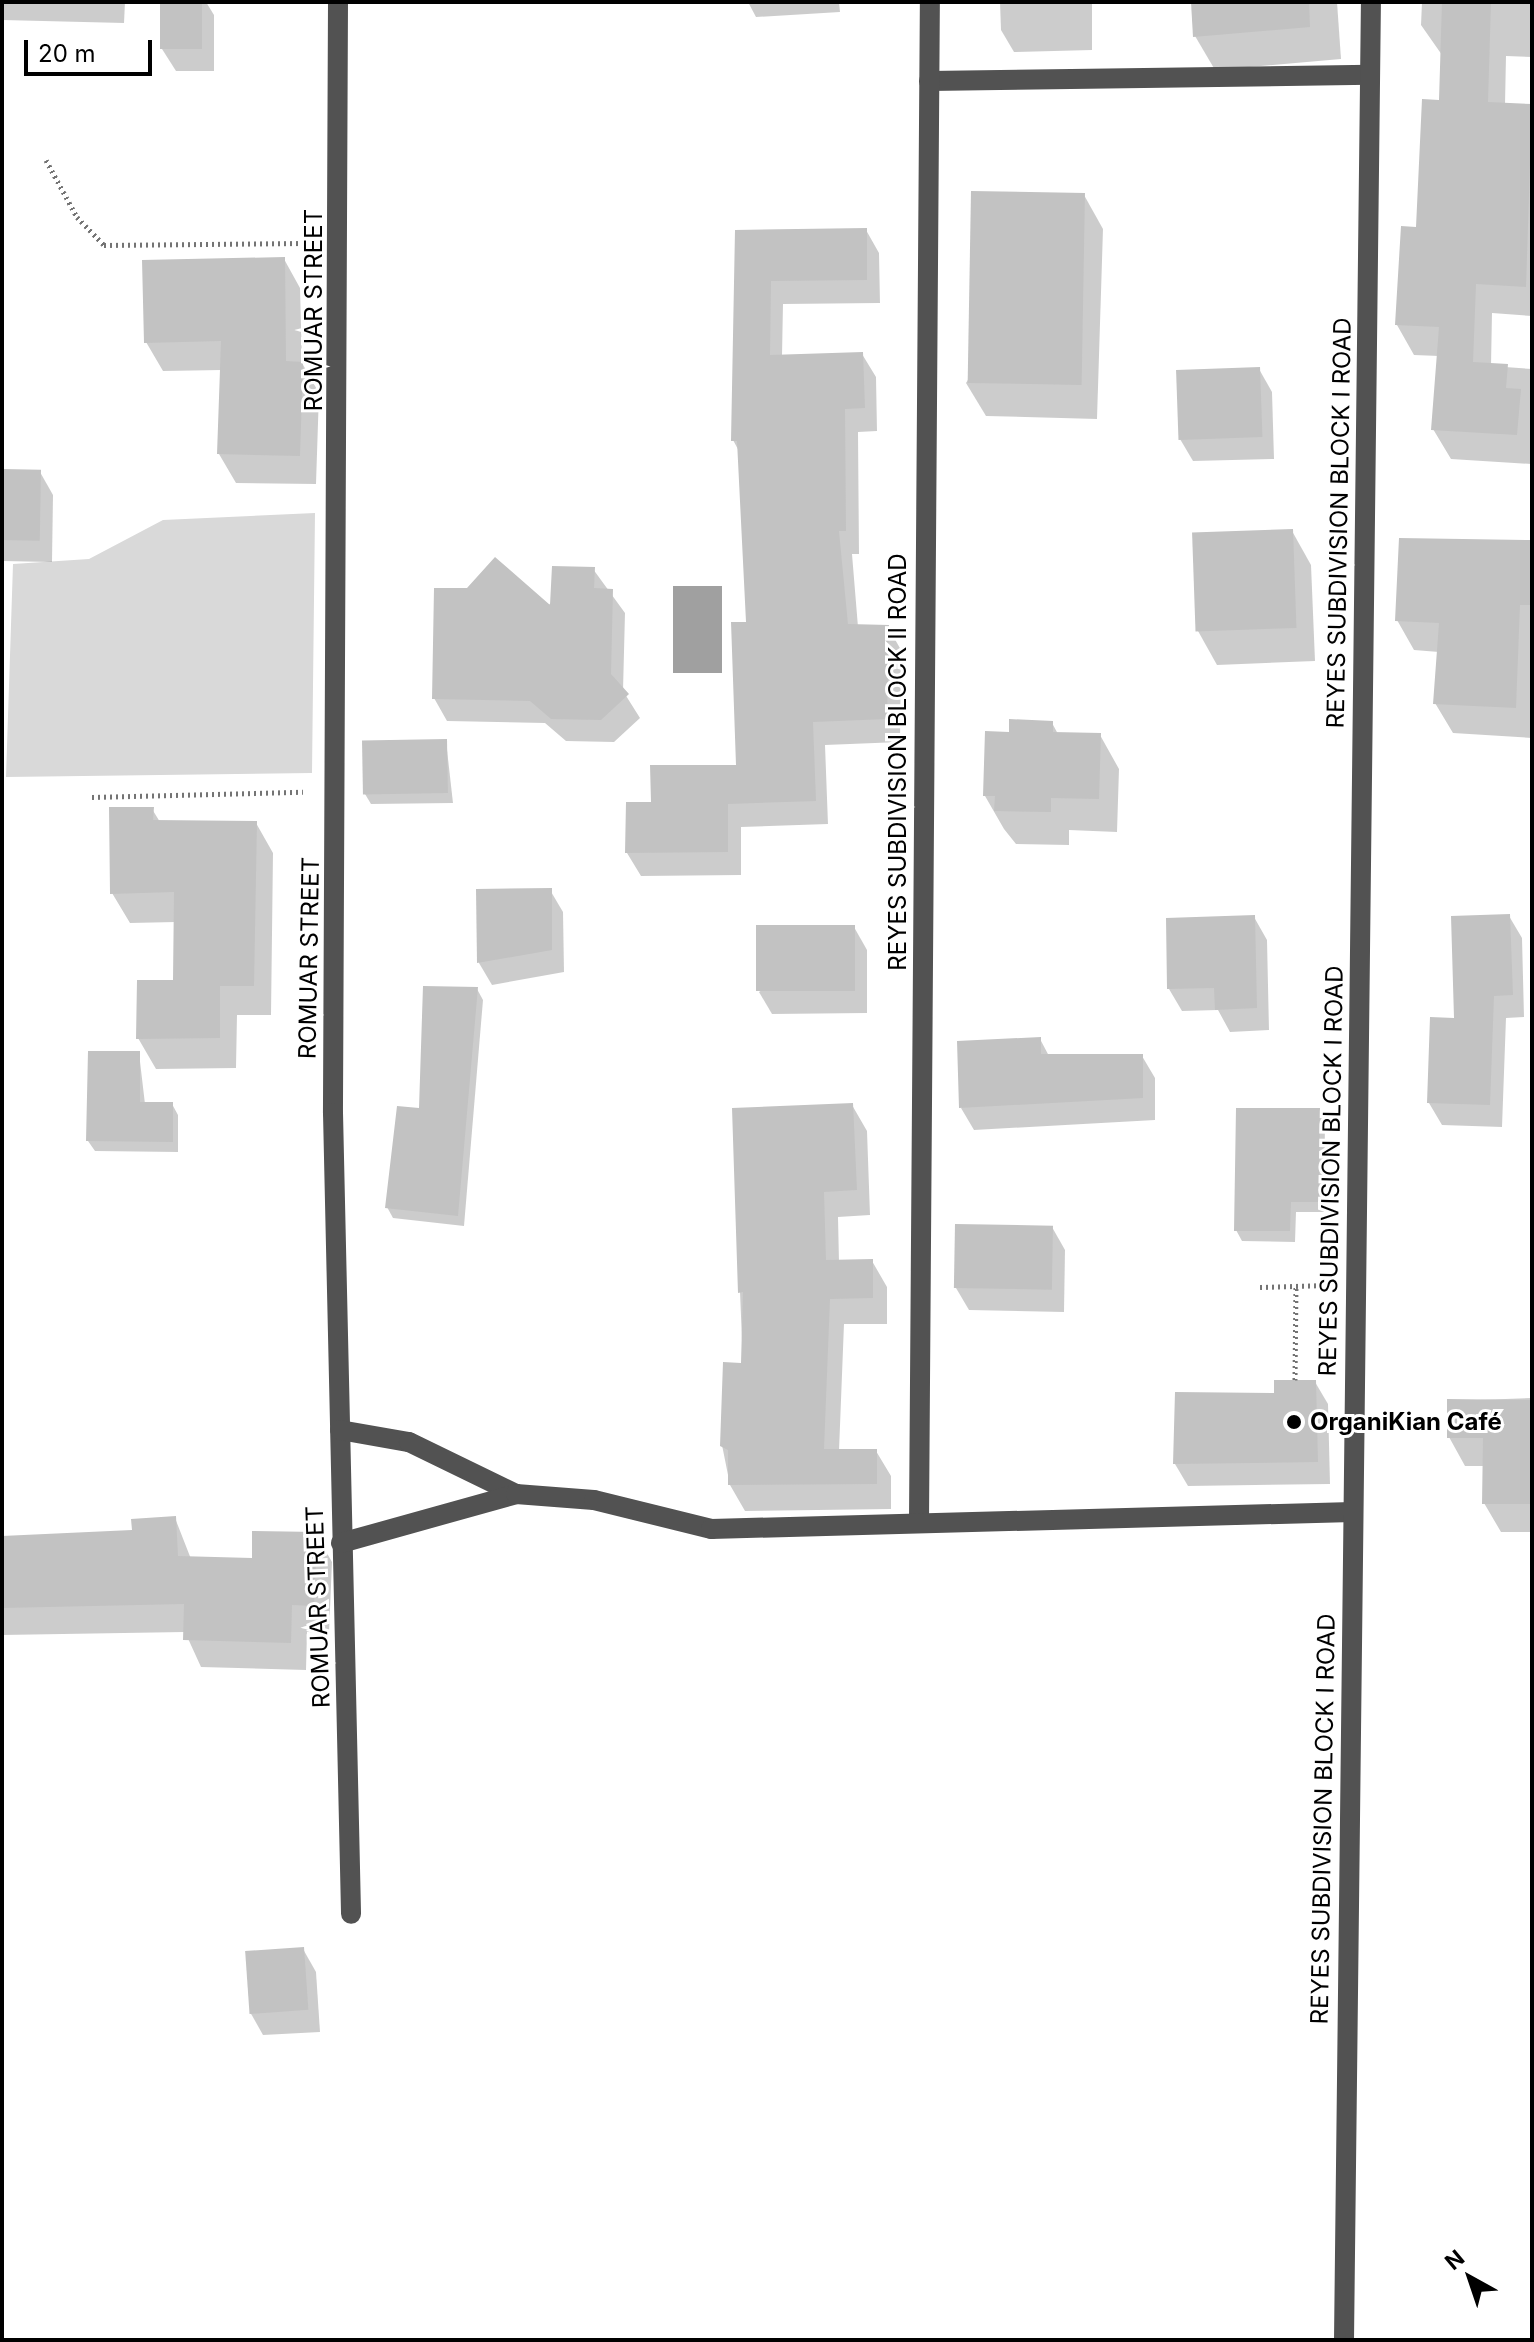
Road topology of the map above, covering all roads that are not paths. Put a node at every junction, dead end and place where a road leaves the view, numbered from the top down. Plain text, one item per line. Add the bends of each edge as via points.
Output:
1 (338, 2) edge
2 (930, 2) edge
3 (1371, 2) edge
4 (1370, 75) junction
5 (929, 81) junction
6 (340, 1430) junction
7 (516, 1494) junction
8 (1353, 1512) junction
9 (919, 1522) junction
10 (341, 1543) junction
11 (351, 1914) dead end
12 (1344, 2340) edge

1 - 6 street, ROMUAR STREET
2 - 5 street, REYES SUBDIVISION BLOCK II ROAD
3 - 4 street, REYES SUBDIVISION BLOCK I ROAD
4 - 5 street
4 - 8 street, REYES SUBDIVISION BLOCK I ROAD
5 - 9 street, REYES SUBDIVISION BLOCK II ROAD
6 - 7 street via 409,1442
6 - 10 street, ROMUAR STREET
7 - 9 street via 594,1500 711,1529
7 - 10 street
8 - 9 street
8 - 12 street, REYES SUBDIVISION BLOCK I ROAD
10 - 11 street, ROMUAR STREET

